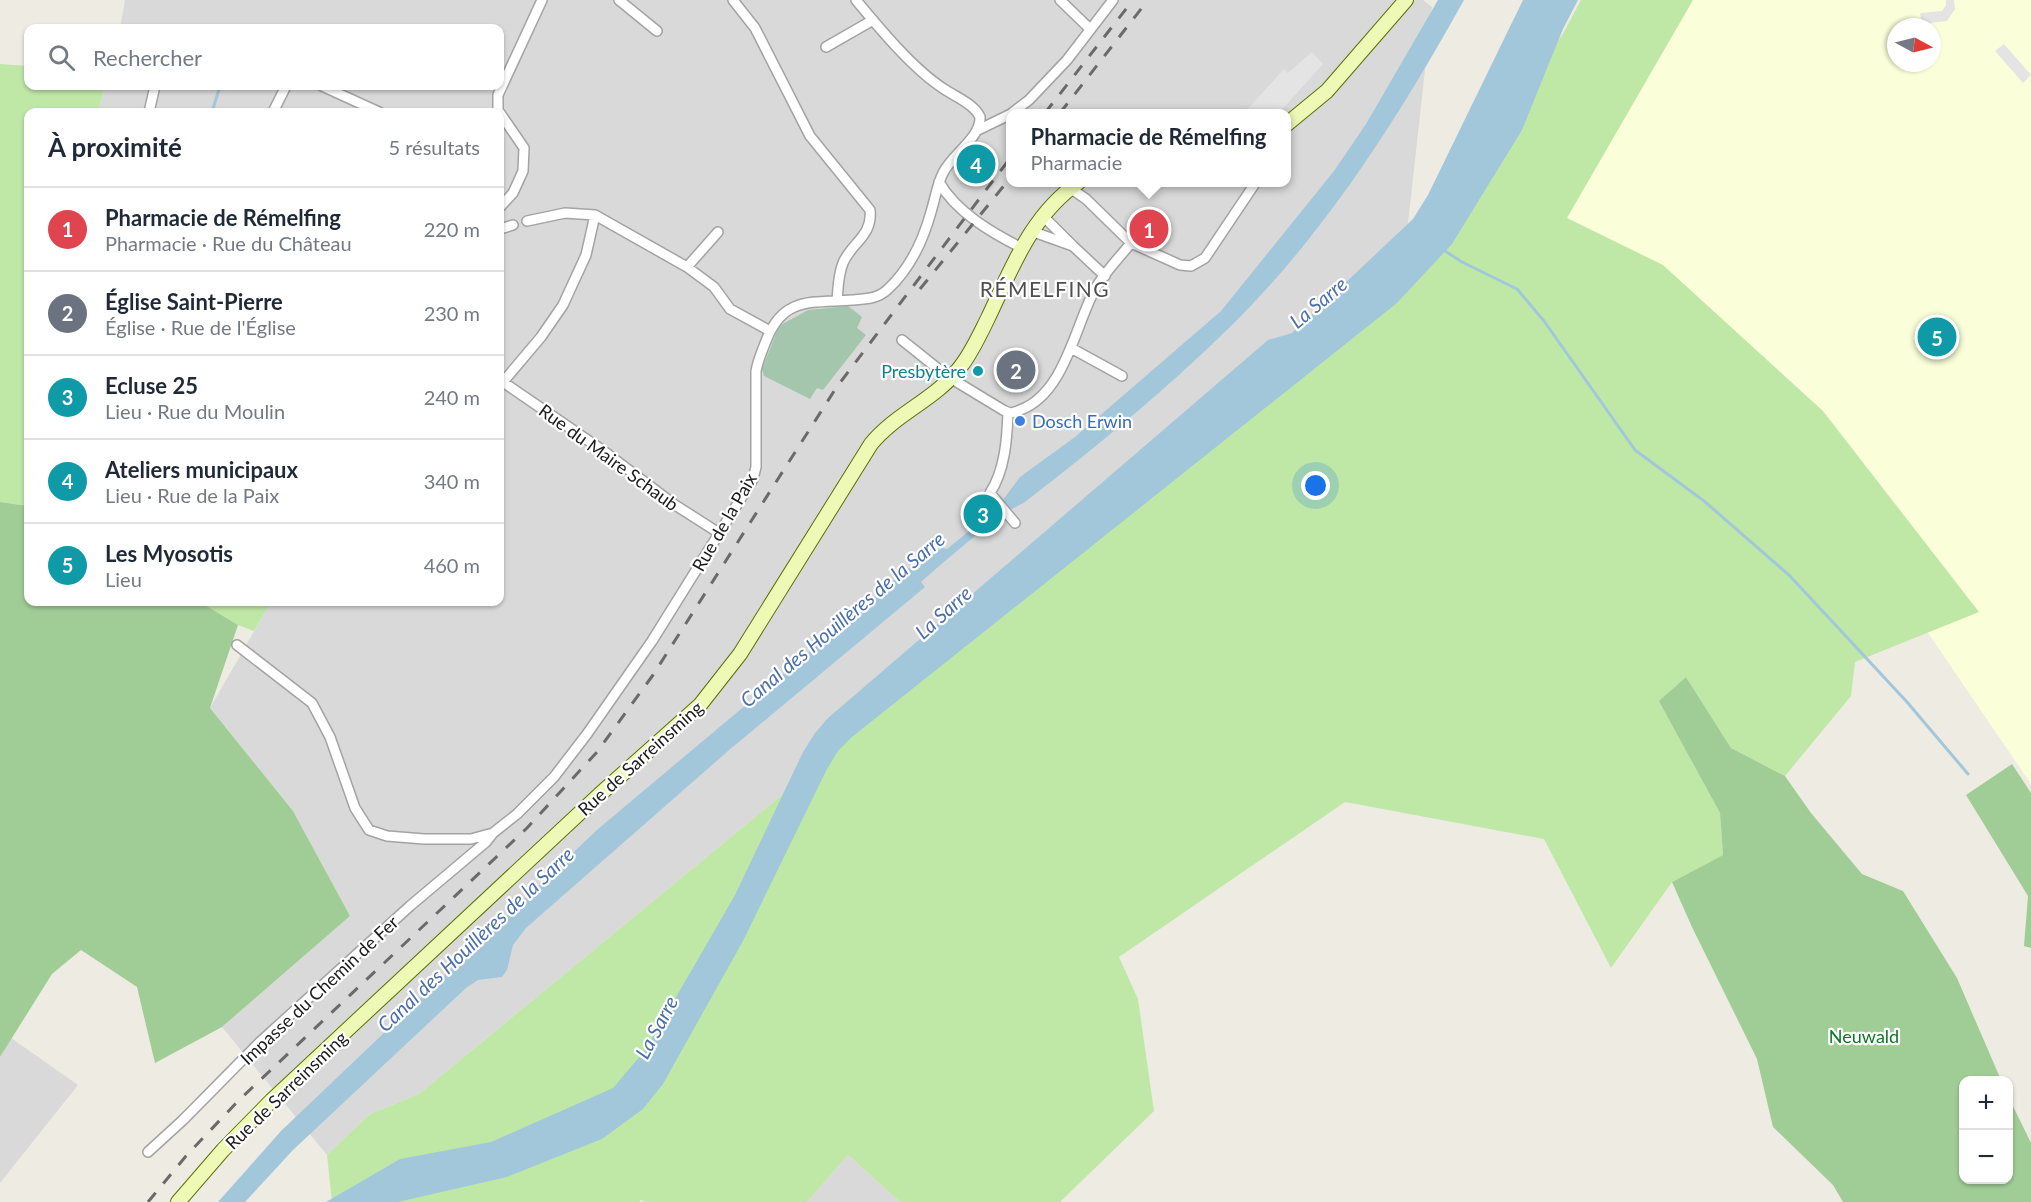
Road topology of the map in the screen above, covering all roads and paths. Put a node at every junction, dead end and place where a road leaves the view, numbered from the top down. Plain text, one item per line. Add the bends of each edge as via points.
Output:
1 (542, 0) edge
2 (619, 0) edge
3 (733, 0) edge
4 (856, 0) edge
5 (1060, 0) edge
6 (1113, 0) edge
7 (1406, 0) edge
8 (873, 20) junction
9 (1090, 29) junction
10 (657, 31) dead end
11 (826, 47) dead end
12 (504, 81) edge
13 (154, 90) edge
14 (284, 90) edge
15 (331, 90) edge
16 (500, 90) edge
17 (150, 108) edge
18 (275, 108) edge
19 (370, 108) edge
20 (498, 108) edge
21 (1019, 109) edge
22 (1006, 115) edge
23 (980, 117) junction
24 (1006, 117) edge
25 (504, 120) edge
26 (1291, 121) edge
27 (978, 130) junction
28 (939, 182) junction
29 (1072, 187) edge
30 (1076, 187) edge
31 (1253, 187) edge
32 (934, 199) junction
33 (504, 203) edge
34 (956, 204) junction
35 (595, 215) junction
36 (1042, 215) junction
37 (526, 221) dead end
38 (513, 225) dead end
39 (504, 228) edge
40 (1031, 231) junction
41 (718, 232) dead end
42 (1131, 243) junction
43 (1073, 246) junction
44 (1022, 248) junction
45 (687, 267) junction
46 (1105, 276) junction
47 (837, 301) junction
48 (770, 331) junction
49 (902, 340) dead end
50 (1071, 348) junction
51 (1122, 376) dead end
52 (504, 378) edge
53 (952, 378) junction
54 (504, 383) edge
55 (1008, 412) junction
56 (1013, 521) dead end
57 (719, 533) junction
58 (237, 645) dead end
59 (493, 833) junction
60 (148, 1152) dead end
61 (178, 1202) edge

1 - 12 street
2 - 10 street
3 - 47 street via 755,28 810,136 870,210 866,231 843,262
4 - 8 street
5 - 9 street
6 - 9 street
7 - 26 street via 1327,91
8 - 11 street
8 - 23 street via 930,80 972,107
9 - 21 street
13 - 17 street
14 - 18 street
15 - 19 street
16 - 20 street
22 - 23 street
23 - 27 street
24 - 27 street
25 - 33 street via 524,148 523,171
27 - 28 street, Rue de la Paix via 951,159
28 - 32 street, Rue de la Paix
28 - 34 street
29 - 36 street, Rue de Sarreinsming
30 - 42 street
31 - 42 street via 1205,258 1191,266 1179,265
32 - 34 street
32 - 47 street, Rue de la Paix via 917,251 886,291 872,298
34 - 44 street via 992,232
35 - 37 street via 565,213
35 - 45 street
35 - 52 street via 586,255 563,305 541,337
36 - 40 street, Rue de Sarreinsming
36 - 43 street
38 - 39 street
40 - 43 street
40 - 44 street, Rue de Sarreinsming
41 - 45 street
42 - 46 street
43 - 46 street
44 - 53 street, Rue de Sarreinsming via 970,352
45 - 48 street via 714,287 730,309
46 - 50 street via 1095,289
47 - 48 street, Rue de la Paix via 789,309
48 - 57 street, Rue de la Paix via 756,371 756,473
49 - 53 street
50 - 51 street
50 - 55 street via 1042,395 1028,407
53 - 55 street
53 - 61 street, Rue de Sarreinsming via 871,444 740,654 700,705 272,1100
54 - 57 street, Rue du Maire Schaub
55 - 56 street via 1004,453 992,496
57 - 59 street, Rue de la Paix via 652,641 574,752 531,800
58 - 59 street via 312,703 369,830 387,836 458,840
59 - 60 street, Impasse du Chemin de Fer via 260,1042

